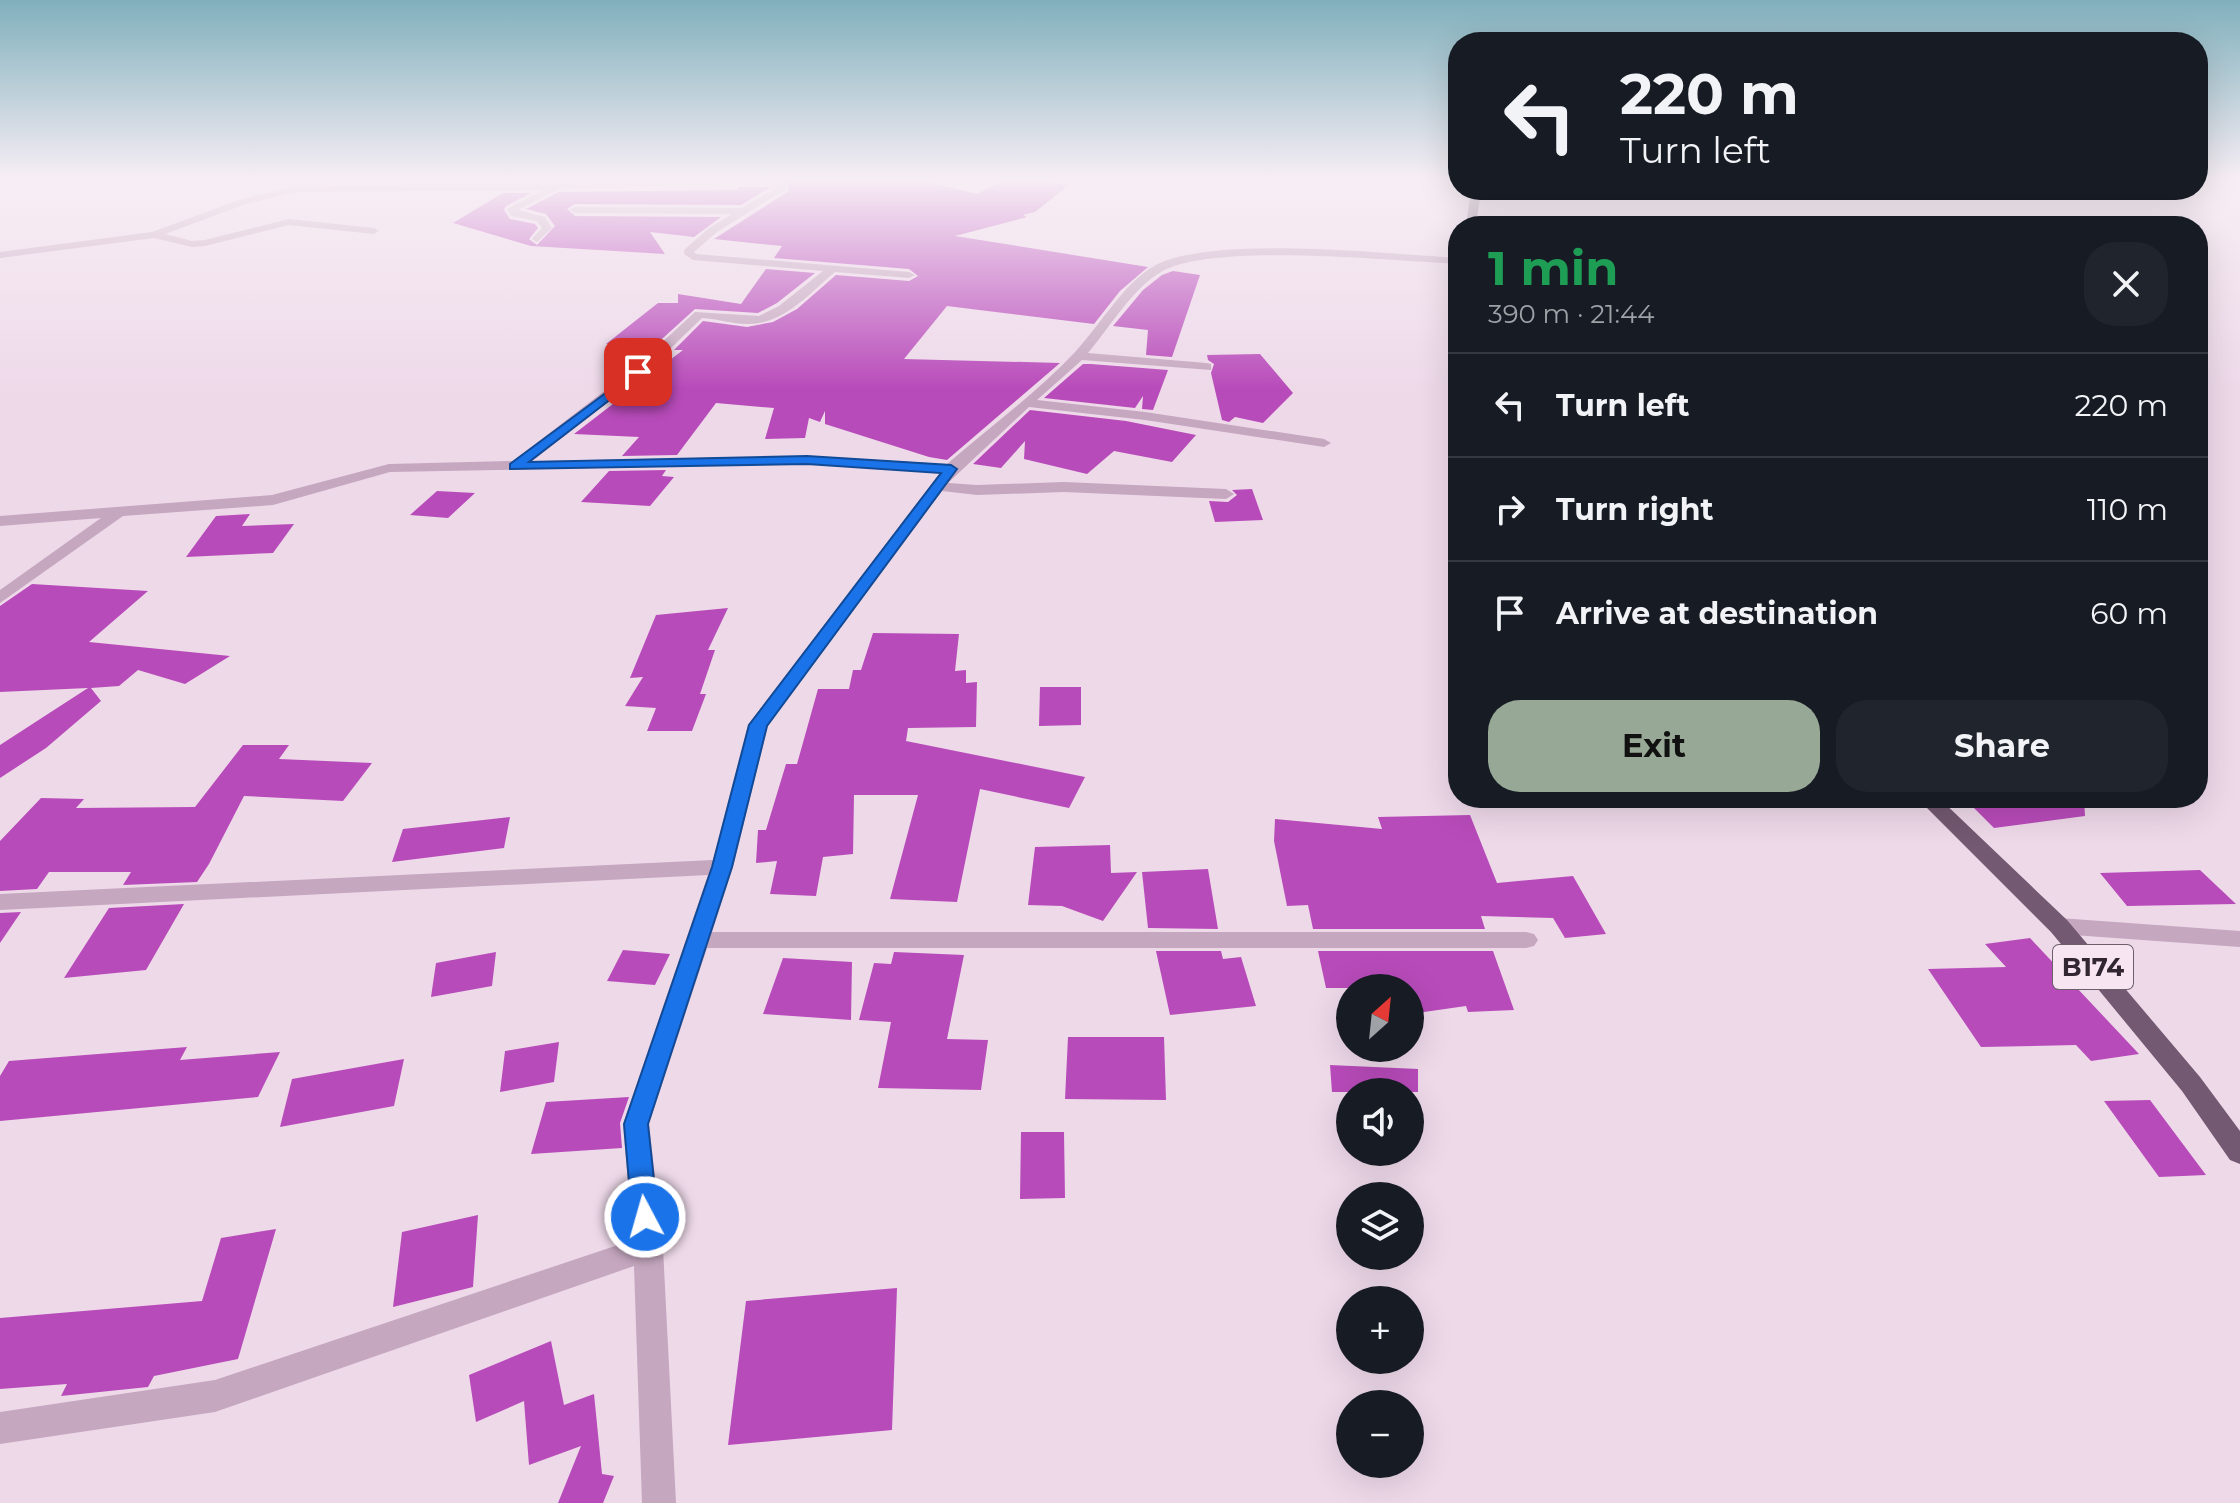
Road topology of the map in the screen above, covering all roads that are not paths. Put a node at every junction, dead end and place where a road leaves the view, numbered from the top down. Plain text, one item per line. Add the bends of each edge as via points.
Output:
1 (45, 249) edge
2 (691, 249) edge
3 (0, 255) edge
4 (1448, 261) edge
5 (832, 269) junction
6 (909, 275) dead end
7 (1079, 356) junction
8 (1206, 367) dead end
9 (1029, 403) junction
10 (1324, 443) dead end
11 (515, 467) junction
12 (951, 469) junction
13 (937, 486) junction
14 (1226, 494) dead end
15 (119, 512) junction
16 (0, 521) edge
17 (0, 598) edge
18 (1937, 808) edge
19 (722, 867) junction
20 (0, 902) edge
21 (2059, 926) junction
22 (2240, 939) edge
23 (698, 940) junction
24 (1526, 940) dead end
25 (2240, 1152) edge
26 (648, 1248) junction
27 (0, 1428) edge
28 (659, 1503) edge

1 - 3 street
2 - 5 street via 693,257
4 - 7 street via 1294,253 1185,259 1143,280
5 - 6 street
5 - 11 street via 761,319 699,315 638,372
7 - 8 street
7 - 9 street
9 - 10 street
9 - 12 street
11 - 12 street via 807,460
11 - 15 street via 389,468 273,500
12 - 13 street
13 - 14 street
13 - 19 street via 758,725
15 - 16 street
15 - 17 street
18 - 21 main road, B174
19 - 20 street
19 - 23 street
21 - 22 street
21 - 25 main road, B174 via 2191,1084
23 - 24 street
23 - 26 street via 636,1124
26 - 27 street via 215,1396
26 - 28 street

